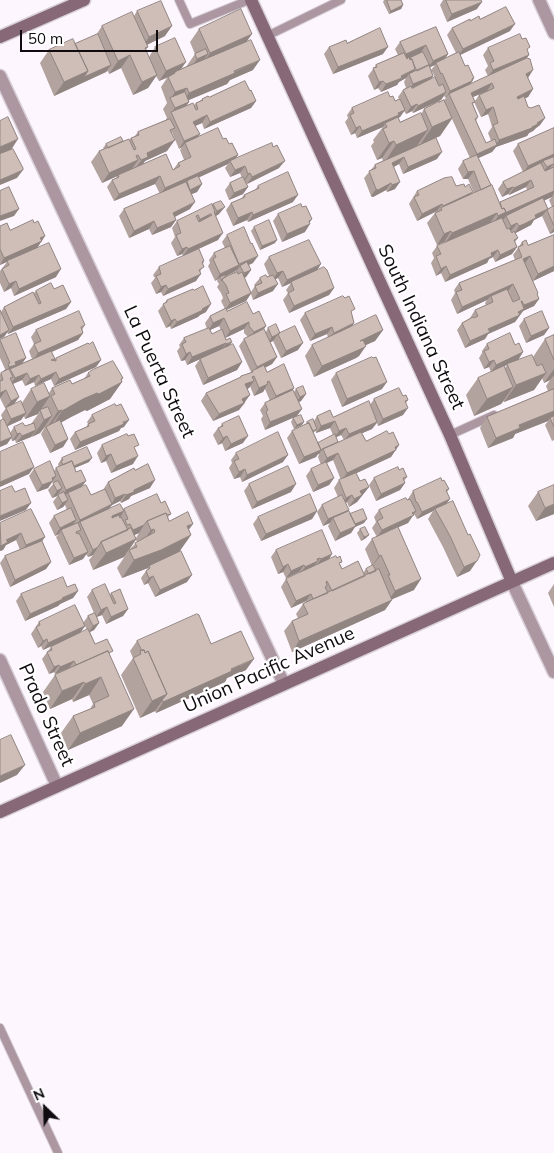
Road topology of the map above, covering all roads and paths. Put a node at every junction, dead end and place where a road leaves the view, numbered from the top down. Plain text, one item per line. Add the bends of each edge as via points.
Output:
1 (84, 0) edge
2 (179, 0) edge
3 (250, 0) edge
4 (341, 0) edge
5 (539, 0) edge
6 (554, 33) edge
7 (267, 36) junction
8 (0, 37) edge
9 (0, 76) edge
10 (500, 412) edge
11 (450, 435) junction
12 (554, 563) edge
13 (512, 582) junction
14 (0, 660) edge
15 (554, 672) edge
16 (284, 684) junction
17 (57, 786) junction
18 (0, 812) edge
19 (0, 1028) edge
20 (58, 1153) edge

1 - 8 street
2 - 3 lane via 190,24
3 - 7 street, South Indiana Street
4 - 7 lane
5 - 6 street
7 - 11 street, South Indiana Street
9 - 16 street, La Puerta Street
10 - 11 lane
11 - 13 street, South Indiana Street
12 - 13 street, Union Pacific Avenue
13 - 15 street, South Indiana Street
13 - 16 street, Union Pacific Avenue
14 - 17 street, Prado Street
16 - 17 street, Union Pacific Avenue
17 - 18 street, Union Pacific Avenue
19 - 20 lane

